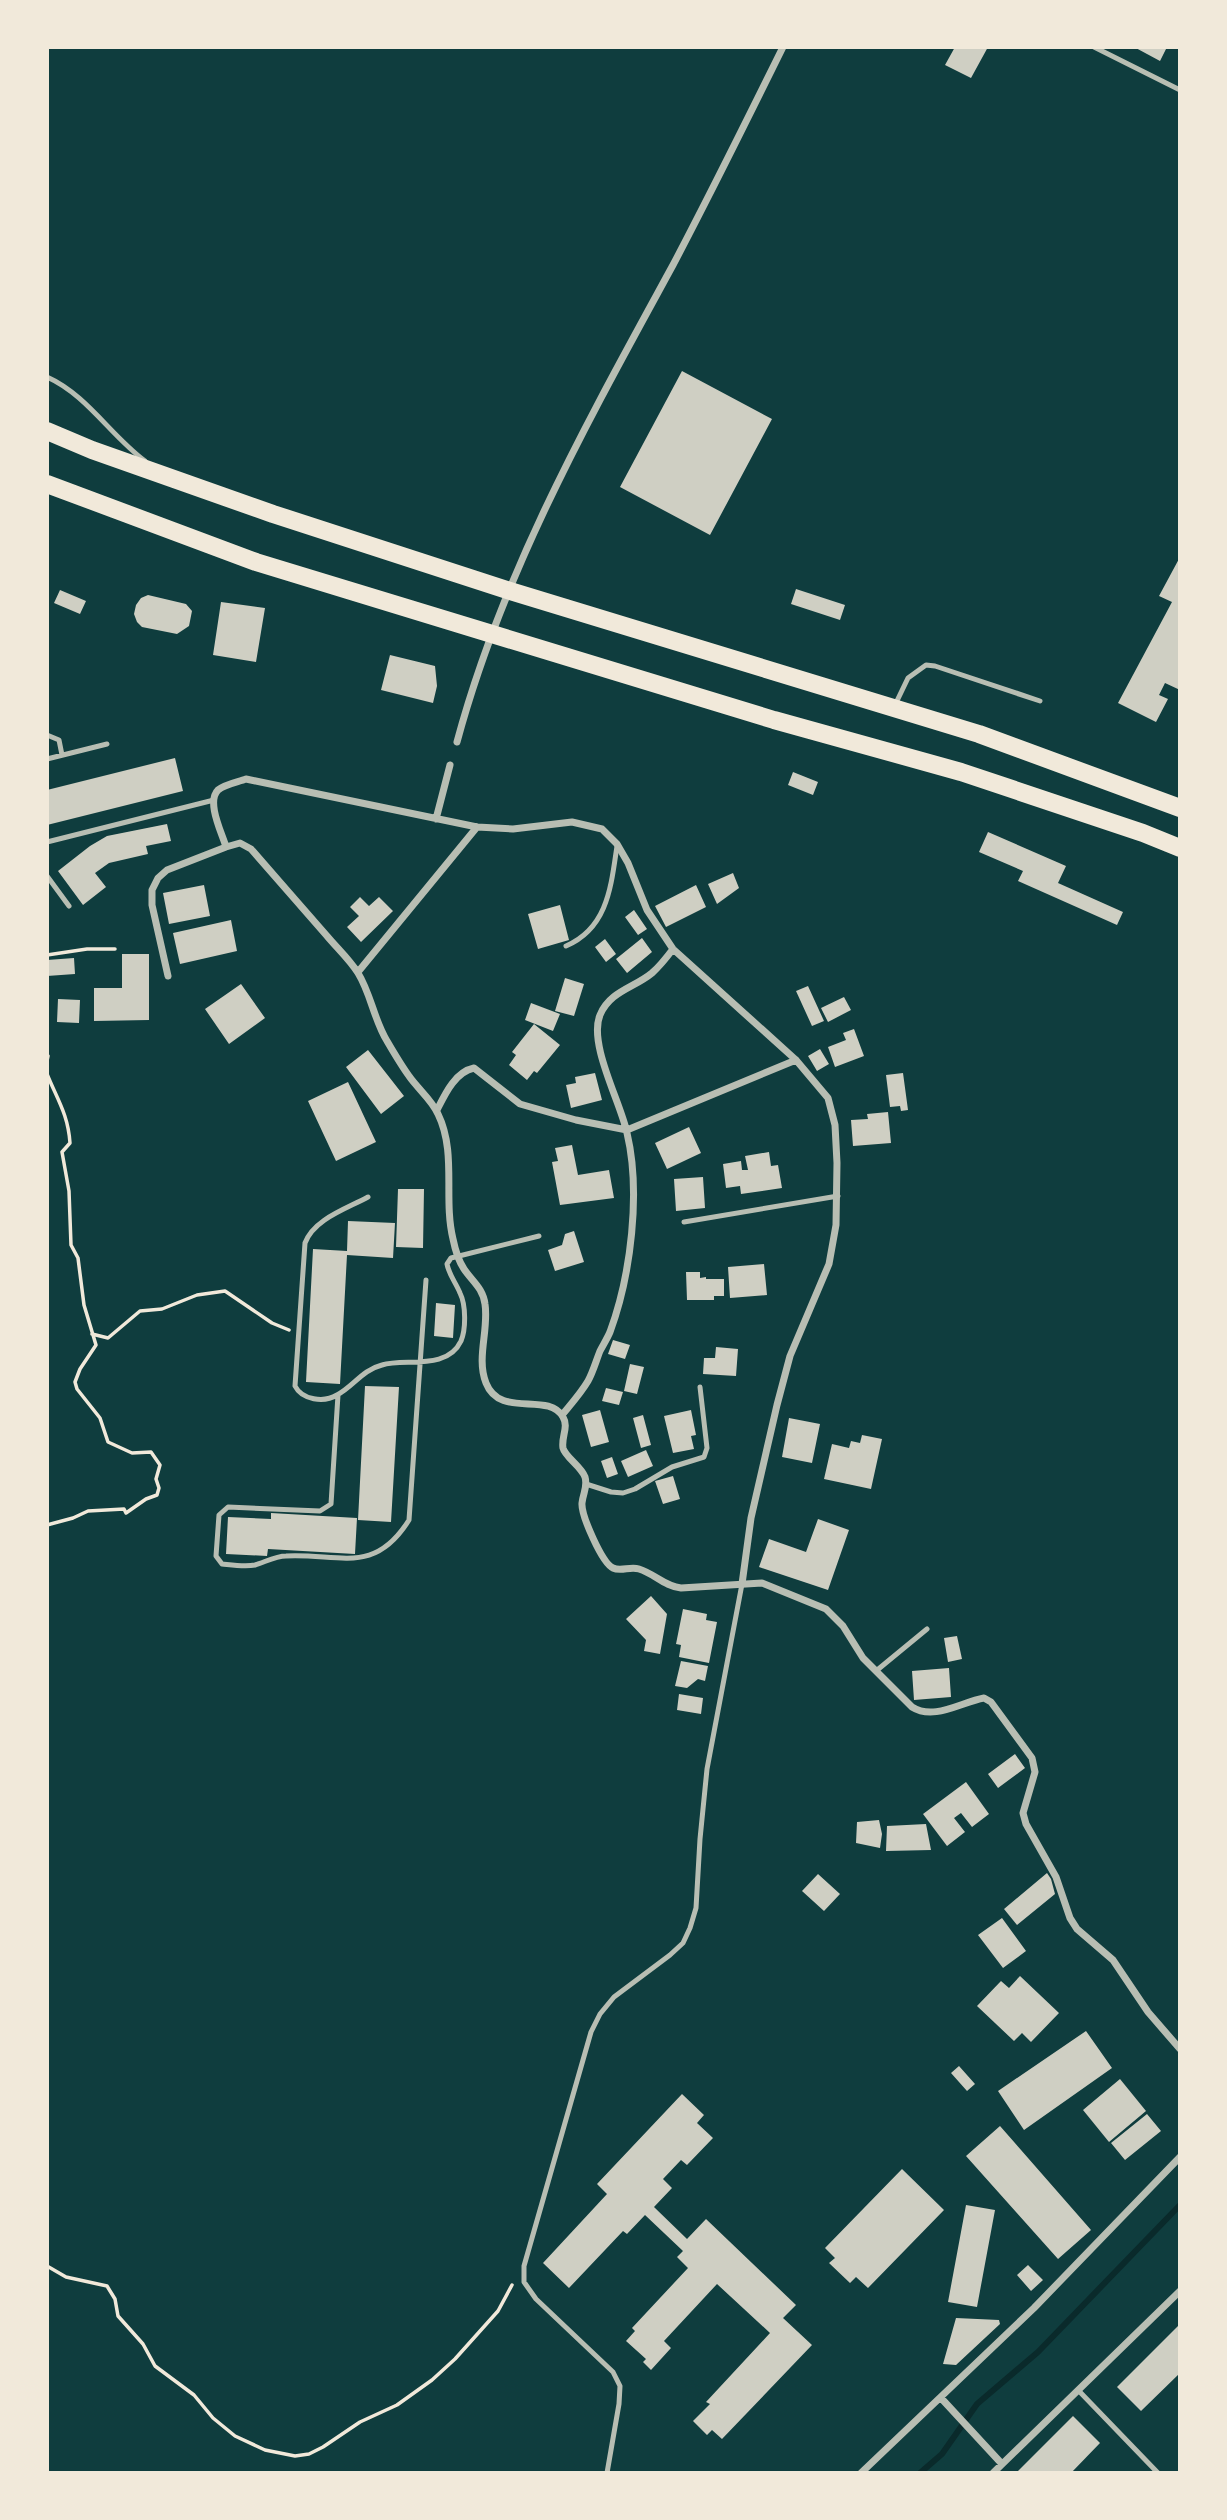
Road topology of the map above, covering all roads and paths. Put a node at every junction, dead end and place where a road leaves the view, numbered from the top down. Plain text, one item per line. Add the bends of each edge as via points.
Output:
1 (783, 47) edge
2 (1094, 47) edge
3 (1180, 90) edge
4 (47, 377) edge
5 (47, 431) edge
6 (164, 475) junction
7 (47, 484) edge
8 (507, 590) junction
9 (492, 635) junction
10 (1040, 701) dead end
11 (893, 708) junction
12 (47, 735) edge
13 (457, 741) dead end
14 (107, 744) dead end
15 (62, 755) junction
16 (47, 759) edge
17 (450, 765) dead end
18 (214, 800) junction
19 (1180, 808) edge
20 (436, 819) junction
21 (477, 827) junction
22 (47, 842) edge
23 (617, 844) junction
24 (226, 847) junction
25 (1180, 848) edge
26 (47, 876) edge
27 (69, 906) dead end
28 (566, 946) dead end
29 (673, 948) junction
30 (115, 949) dead end
31 (47, 954) edge
32 (358, 972) junction
33 (168, 976) dead end
34 (796, 1060) junction
35 (47, 1074) edge
36 (437, 1110) junction
37 (627, 1130) junction
38 (838, 1196) junction
39 (368, 1197) dead end
40 (684, 1222) dead end
41 (539, 1236) dead end
42 (458, 1257) junction
43 (426, 1280) dead end
44 (299, 1333) junction
45 (92, 1334) junction
46 (420, 1363) junction
47 (700, 1387) dead end
48 (338, 1395) junction
49 (562, 1415) junction
50 (586, 1484) junction
51 (47, 1525) edge
52 (742, 1584) junction
53 (927, 1629) dead end
54 (876, 1671) junction
55 (1180, 2049) edge
56 (1180, 2157) edge
57 (47, 2266) edge
58 (524, 2266) junction
59 (1180, 2291) edge
60 (1079, 2390) junction
61 (941, 2398) junction
62 (1002, 2464) junction
63 (607, 2473) edge
64 (861, 2473) edge
65 (993, 2473) edge
66 (1158, 2473) edge

1 - 8 street via 702,211 589,420
2 - 3 lane
4 - 6 lane via 78,396
5 - 6 main road
6 - 8 main road
7 - 9 main road via 256,562
8 - 9 street
8 - 11 main road
9 - 13 street
9 - 25 main road via 961,772
10 - 11 lane via 926,665 908,678
11 - 19 main road via 979,734
12 - 15 lane via 59,740
14 - 15 lane
15 - 16 lane
17 - 20 street
18 - 20 street via 221,788 246,779
18 - 22 lane
18 - 24 street
20 - 21 street
21 - 23 street via 513,829 572,822 602,830
21 - 32 street
23 - 28 lane via 600,917 580,940
23 - 29 street via 647,910
24 - 32 street via 240,843 251,849
24 - 33 street via 167,870 152,890
26 - 27 lane
29 - 34 street
29 - 37 street via 654,971 607,1003 599,1018 603,1058
30 - 31 path
32 - 36 street via 384,1037
34 - 37 street
34 - 38 street via 828,1097 835,1125
35 - 45 path via 64,1108 69,1132 70,1143 62,1152 71,1245 78,1258
36 - 37 street via 464,1070 474,1068 520,1104
36 - 42 street via 445,1130 448,1208
37 - 49 street via 635,1188 618,1304 589,1380
38 - 40 lane
38 - 52 street via 829,1264 790,1356 777,1405 751,1518
39 - 44 lane via 310,1231 305,1243
41 - 42 lane
42 - 46 lane via 447,1264 464,1306 463,1337 453,1352
42 - 49 street via 483,1293 482,1370 494,1396 505,1402 553,1408
43 - 46 lane
44 - 45 path via 272,1323 225,1291 139,1311 108,1338
44 - 48 lane via 295,1386 299,1394 306,1398
45 - 51 path via 96,1346 80,1369 77,1389 100,1418 108,1442 132,1453 151,1452 160,1465 159,1488 157,1495 126,1513 124,1508 88,1511
46 - 48 lane via 384,1364 359,1376
46 - 48 lane via 409,1520 400,1534 384,1548 355,1560 284,1556 251,1566 222,1564 216,1556 219,1515 228,1507 320,1511 331,1504
47 - 50 lane via 707,1448 704,1457 672,1467 623,1493
49 - 50 street via 565,1452
50 - 52 street via 585,1519 608,1565 616,1570 635,1568 668,1587
52 - 54 street via 762,1583 826,1609
52 - 58 lane via 707,1769 696,1908 690,1928 670,1955 614,1997 596,2023
53 - 54 lane
54 - 55 street via 920,1713 984,1698 991,1702 1032,1758 1035,1772 1023,1813 1056,1877 1070,1918 1076,1929 1113,1960
56 - 61 street
57 - 58 path via 66,2277 107,2286 117,2316 143,2344 155,2366 194,2395 235,2436 265,2450 295,2456 323,2447 432,2380 498,2311
58 - 63 lane via 524,2282 536,2299 613,2372 620,2386
59 - 60 street
60 - 62 street
60 - 66 lane
61 - 62 street
61 - 64 street
62 - 65 street

